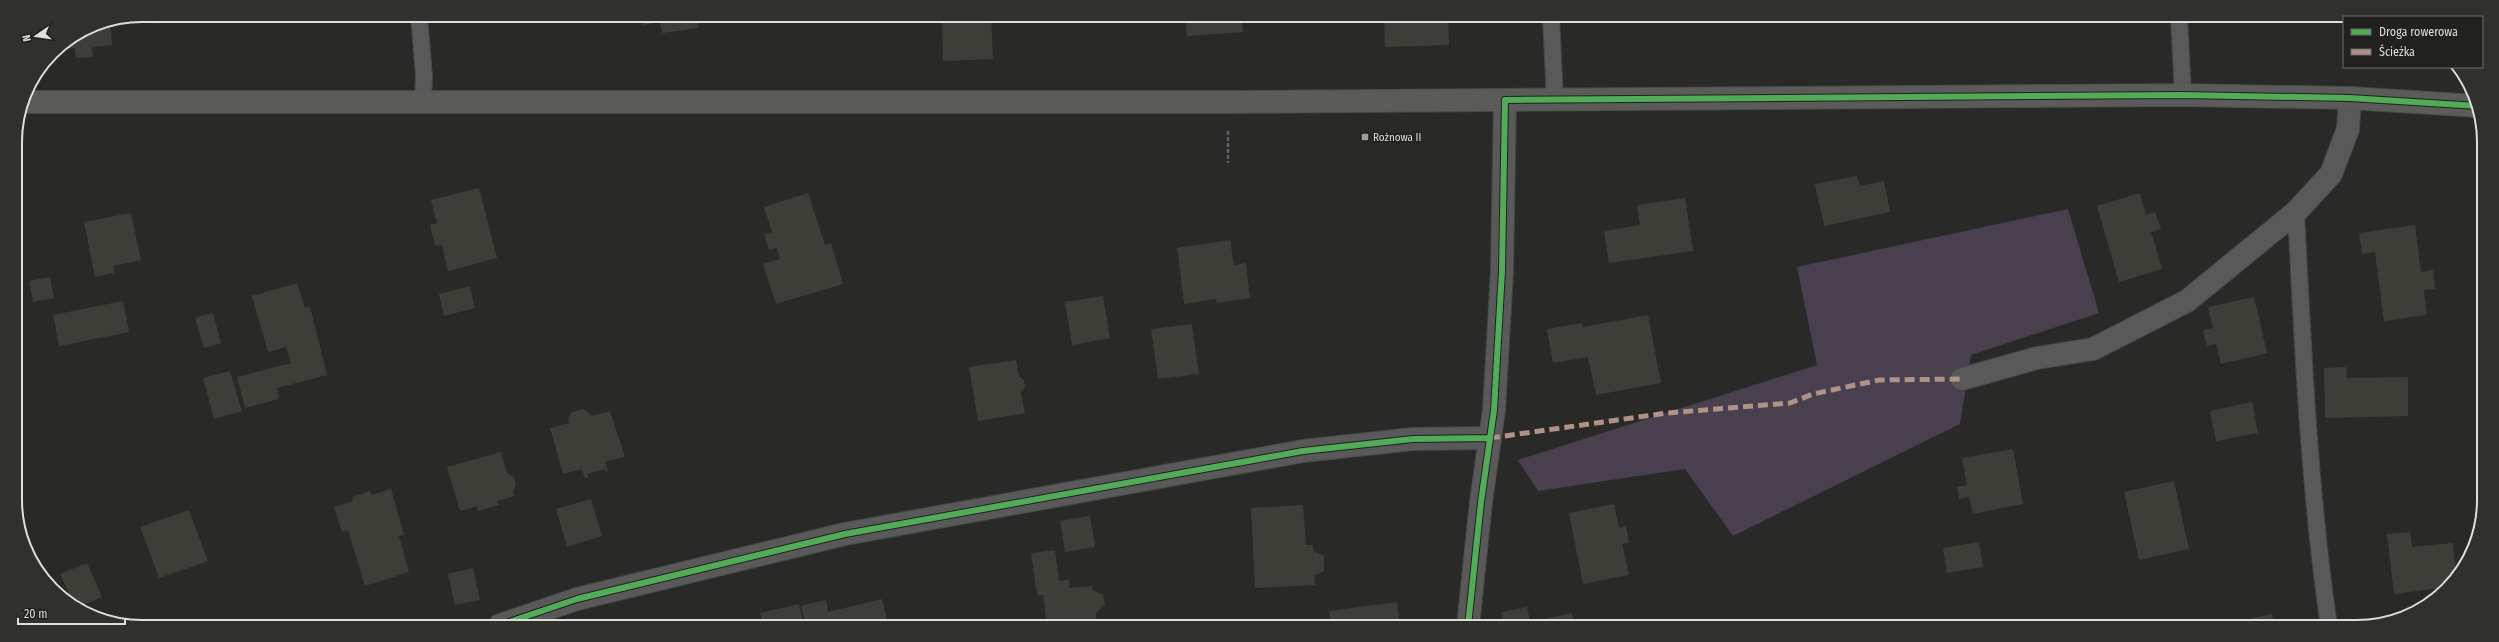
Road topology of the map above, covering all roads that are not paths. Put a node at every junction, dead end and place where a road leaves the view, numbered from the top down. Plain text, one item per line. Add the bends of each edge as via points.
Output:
1 (420, 22) edge
2 (1551, 22) edge
3 (2179, 22) edge
4 (2183, 94) junction
5 (2350, 98) junction
6 (1505, 100) junction
7 (1555, 100) junction
8 (423, 101) junction
9 (28, 102) edge
10 (2471, 106) edge
11 (2296, 212) junction
12 (1962, 379) dead end
13 (1490, 438) junction
14 (515, 620) edge
15 (1469, 620) edge
16 (2328, 620) edge

1 - 8 lane via 424,76
2 - 7 lane
3 - 4 lane
4 - 5 main road
4 - 7 main road
5 - 10 main road
5 - 11 street via 2348,129 2331,174
6 - 7 main road
6 - 8 main road
6 - 13 street via 1501,278 1494,410
8 - 9 main road via 221,104
11 - 12 street via 2187,301 2093,349 2037,358
11 - 16 lane via 2306,407 2320,566
13 - 14 street via 1413,439 1304,451 845,534 595,594
13 - 15 street

